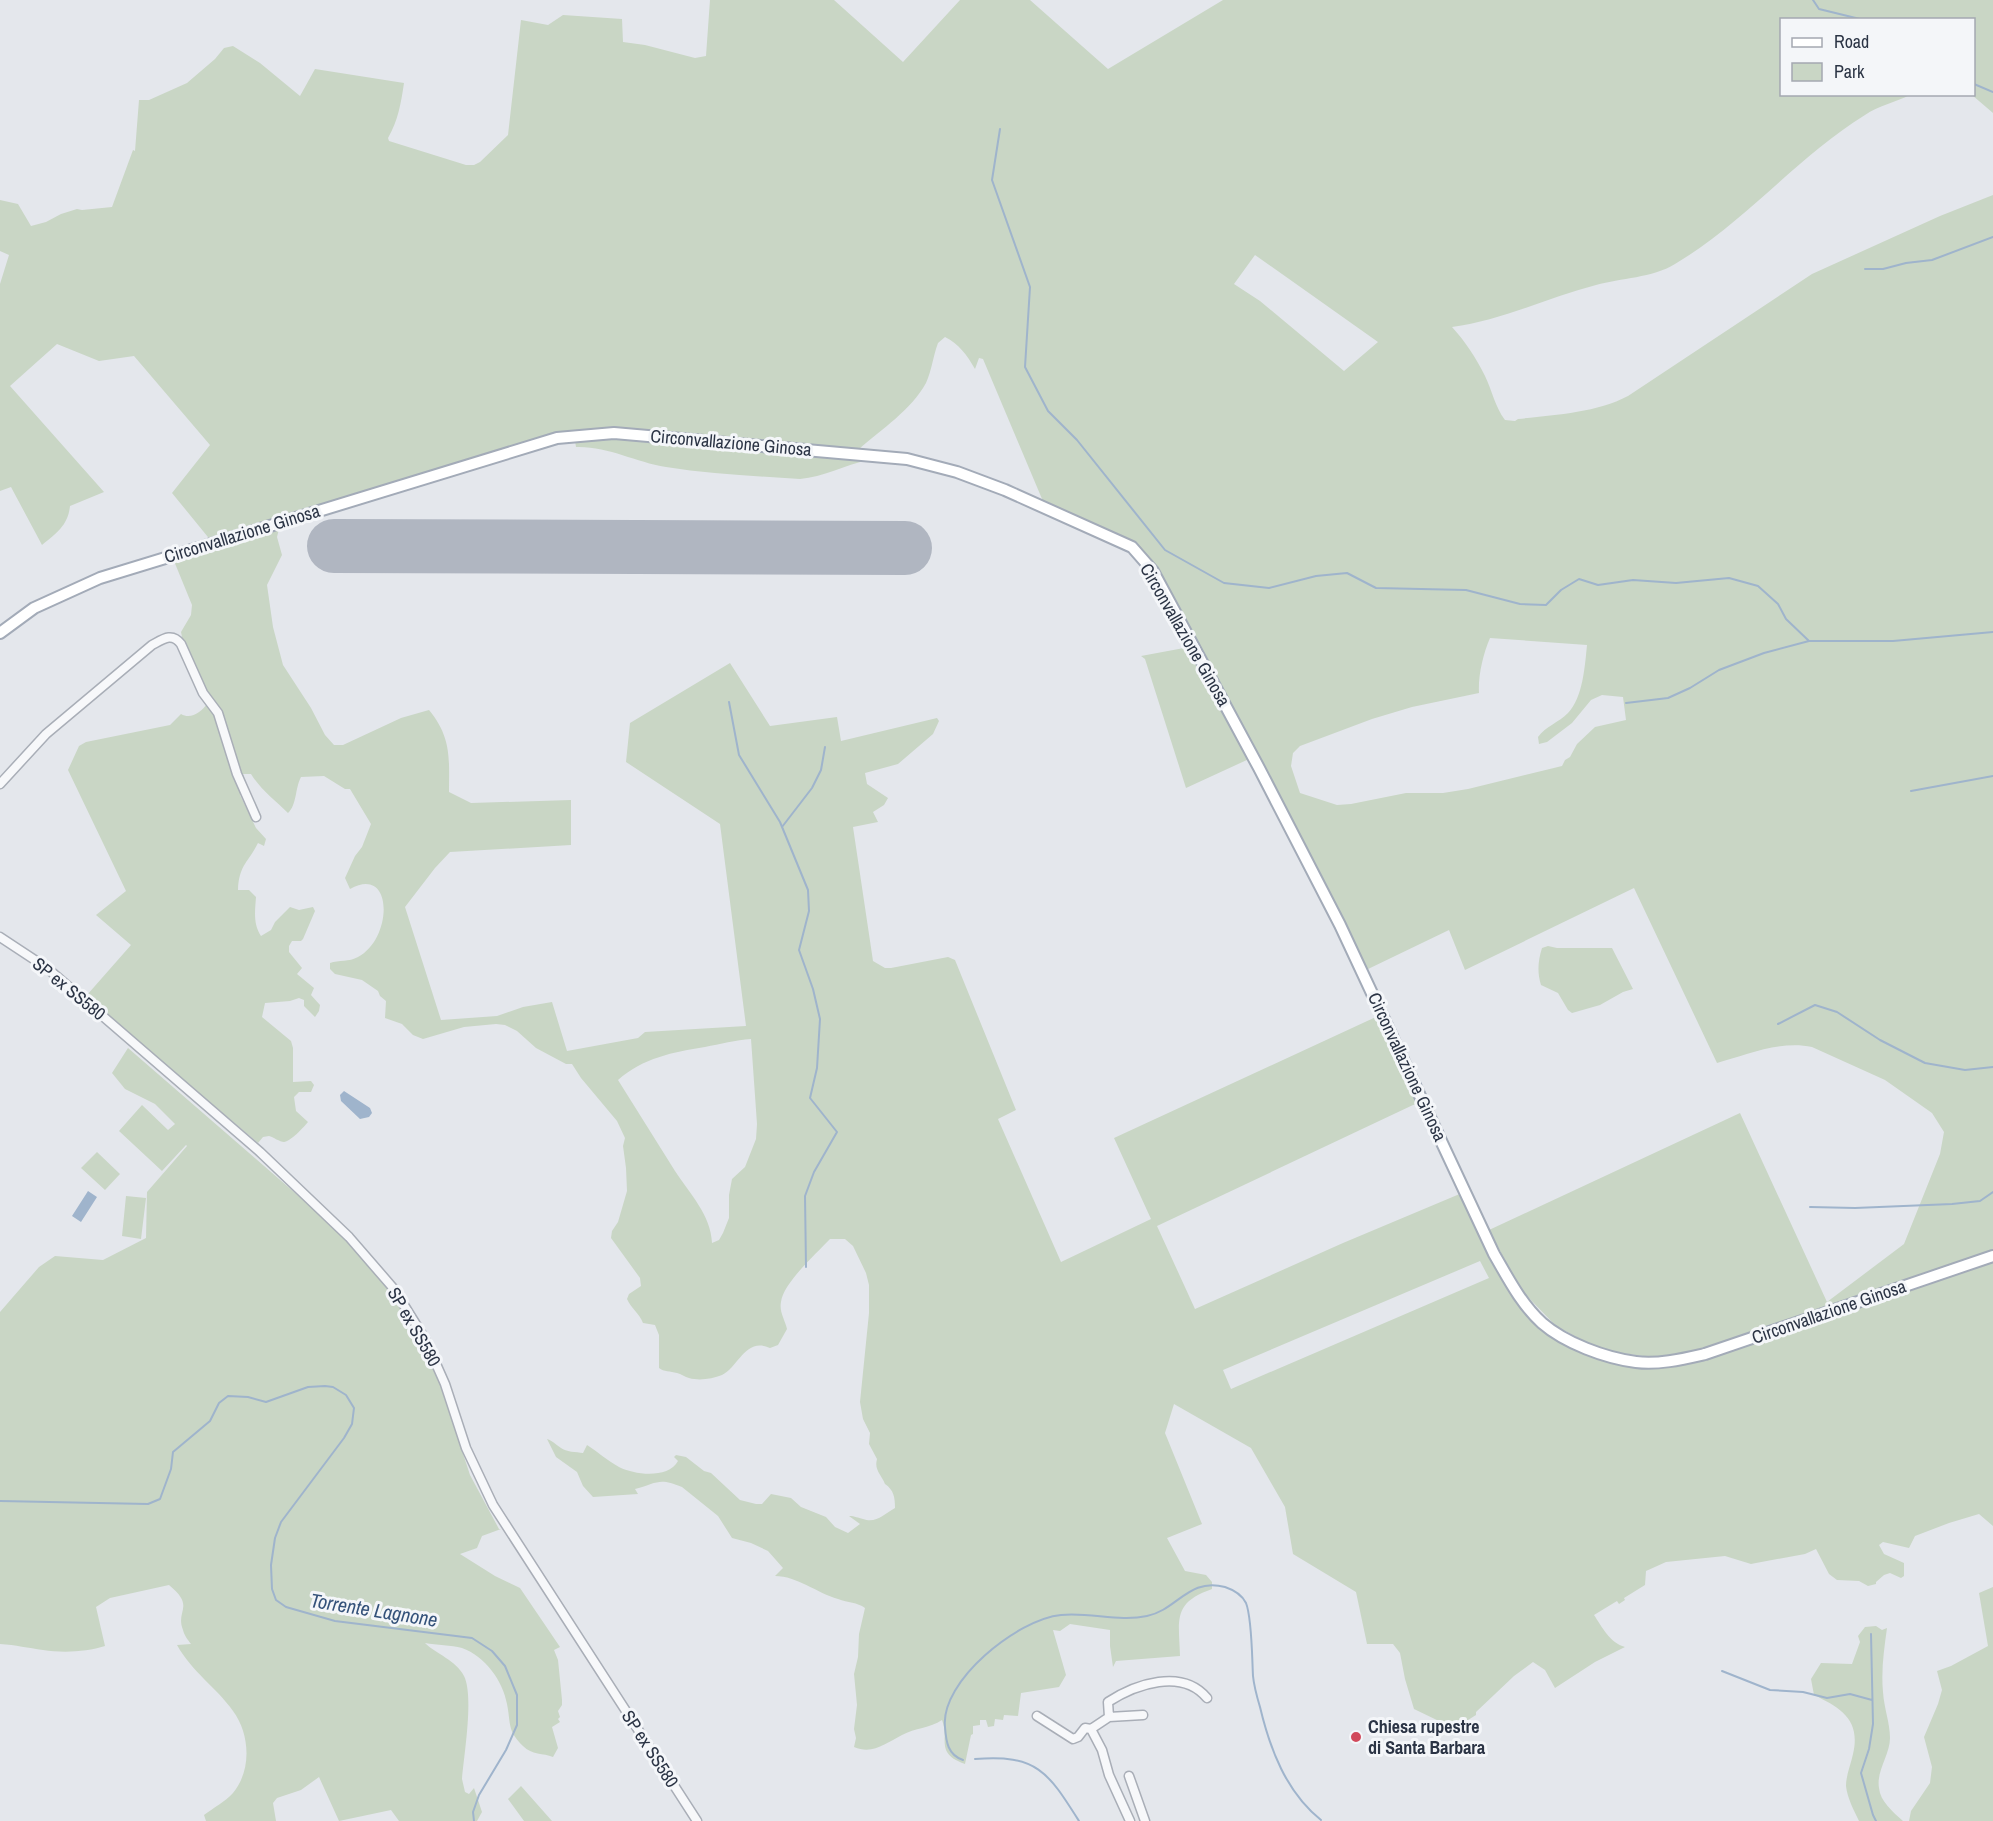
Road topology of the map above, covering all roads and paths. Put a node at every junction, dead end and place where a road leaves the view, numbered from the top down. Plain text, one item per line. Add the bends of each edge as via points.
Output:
1 (0, 633) edge
2 (0, 784) edge
3 (255, 818) dead end
4 (0, 937) edge
5 (1993, 1256) edge
6 (1207, 1698) dead end
7 (1143, 1715) dead end
8 (1037, 1716) dead end
9 (1109, 1717) junction
10 (1091, 1730) junction
11 (1130, 1776) dead end
12 (697, 1821) edge
13 (1130, 1821) edge
14 (1145, 1821) edge

1 - 5 main road, Circonvallazione Ginosa via 34,608 100,578 557,438 614,433 907,459 957,471 1132,547 1153,571 1340,925 1494,1254 1516,1293 1542,1323 1600,1354 1637,1363 1670,1361 1705,1354
2 - 3 street via 46,734 152,645 168,636 177,638 181,644 202,693 218,713
4 - 12 street, SP ex SS580 via 47,968 260,1152 349,1237 394,1289 425,1339 466,1448 493,1504
6 - 9 street via 1192,1686 1170,1681 1140,1686 1108,1702
7 - 9 street
8 - 10 street via 1073,1739 1085,1728
9 - 10 street
10 - 13 street
11 - 14 street

